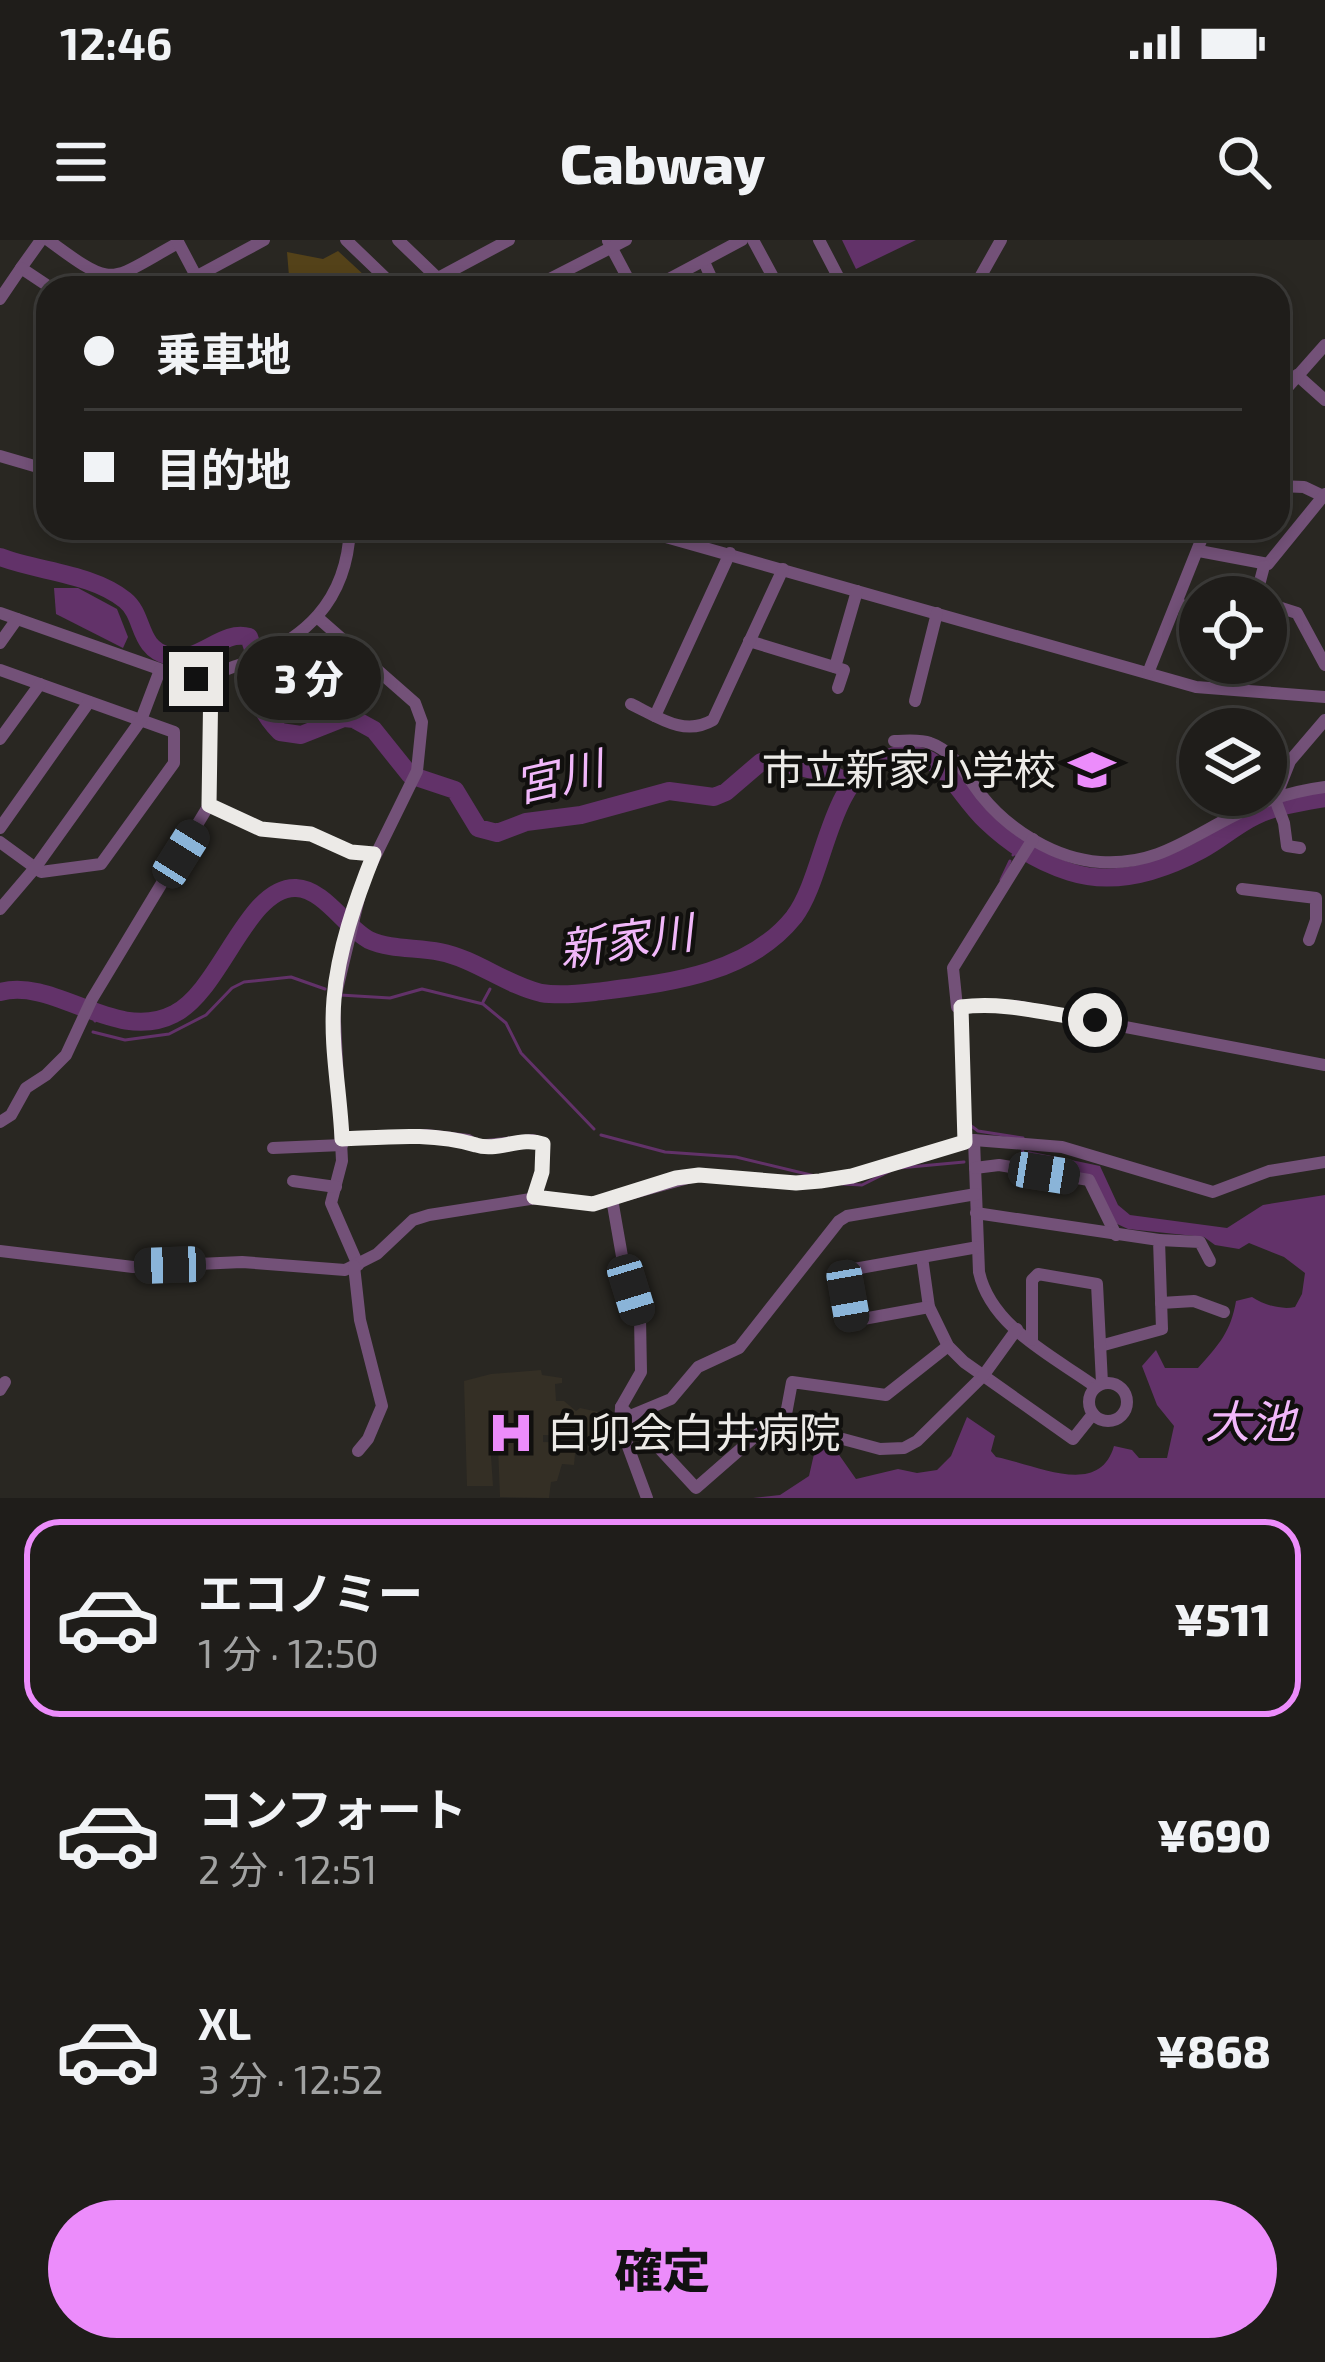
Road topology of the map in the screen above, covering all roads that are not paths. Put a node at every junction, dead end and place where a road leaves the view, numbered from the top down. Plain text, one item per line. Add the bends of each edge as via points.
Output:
1 (45, 240) edge
2 (265, 240) edge
3 (346, 240) edge
4 (398, 240) edge
5 (508, 240) edge
6 (626, 240) edge
7 (742, 240) edge
8 (753, 240) edge
9 (819, 240) edge
10 (1001, 240) edge
11 (178, 242) edge
12 (610, 244) edge
13 (19, 253) dead end
14 (704, 262) junction
15 (21, 268) junction
16 (106, 276) edge
17 (113, 276) edge
18 (195, 276) edge
19 (198, 276) edge
20 (384, 276) edge
21 (436, 276) edge
22 (454, 276) edge
23 (553, 276) edge
24 (627, 276) edge
25 (676, 276) edge
26 (710, 276) edge
27 (772, 276) edge
28 (838, 276) edge
29 (981, 276) edge
30 (36, 278) edge
31 (0, 299) edge
32 (1325, 345) edge
33 (1297, 375) junction
34 (1290, 383) edge
35 (1325, 400) edge
36 (0, 456) edge
37 (36, 466) edge
38 (1290, 486) edge
39 (1325, 495) edge
40 (348, 540) edge
41 (680, 540) edge
42 (1202, 540) edge
43 (1199, 551) junction
44 (730, 553) junction
45 (1264, 566) junction
46 (783, 569) junction
47 (1262, 576) edge
48 (856, 591) junction
49 (1178, 604) joint
50 (1287, 610) edge
51 (0, 613) edge
52 (937, 614) junction
53 (316, 617) junction
54 (17, 619) junction
55 (749, 641) junction
56 (0, 643) edge
57 (1325, 665) edge
58 (835, 667) junction
59 (0, 670) edge
60 (160, 670) junction
61 (1148, 673) junction
62 (211, 676) junction
63 (40, 684) junction
64 (838, 688) dead end
65 (1325, 697) edge
66 (915, 701) dead end
67 (89, 702) junction
68 (631, 704) dead end
69 (655, 716) junction
70 (141, 720) junction
71 (1325, 720) edge
72 (0, 740) edge
73 (894, 741) dead end
74 (1287, 768) edge
75 (1325, 787) edge
76 (1287, 796) edge
77 (209, 805) junction
78 (1232, 816) edge
79 (1282, 816) edge
80 (0, 828) edge
81 (1033, 839) junction
82 (0, 842) edge
83 (1300, 848) dead end
84 (374, 854) junction
85 (35, 868) junction
86 (1242, 890) dead end
87 (1320, 898) edge
88 (0, 909) edge
89 (1309, 940) dead end
90 (961, 1007) junction
91 (1325, 1065) edge
92 (0, 1122) edge
93 (970, 1141) junction
94 (342, 1142) junction
95 (273, 1148) dead end
96 (1325, 1162) edge
97 (975, 1168) junction
98 (293, 1180) dead end
99 (336, 1186) junction
100 (976, 1194) junction
101 (534, 1197) junction
102 (612, 1199) junction
103 (976, 1213) junction
104 (1116, 1235) junction
105 (1159, 1240) junction
106 (978, 1247) junction
107 (0, 1251) edge
108 (922, 1257) junction
109 (1210, 1261) dead end
110 (356, 1266) junction
111 (1161, 1303) junction
112 (929, 1307) junction
113 (1224, 1312) dead end
114 (1017, 1330) junction
115 (1032, 1340) junction
116 (948, 1346) junction
117 (1100, 1346) junction
118 (983, 1376) junction
119 (1099, 1385) junction
120 (626, 1412) junction
121 (1093, 1414) junction
122 (784, 1425) junction
123 (358, 1451) dead end
124 (647, 1498) edge

1 - 15 street
1 - 16 street
2 - 19 street
3 - 20 street
4 - 21 street
5 - 22 street
6 - 12 street
7 - 14 street
8 - 27 street
9 - 28 street
10 - 29 street
11 - 17 street
11 - 18 street
12 - 23 street
12 - 24 street
13 - 15 street
14 - 25 street
14 - 26 street
15 - 30 street
15 - 31 street
32 - 33 street
33 - 34 street
33 - 35 street
36 - 37 street
38 - 39 street
39 - 45 street
40 - 53 street via 344,574
41 - 44 street
42 - 43 street
43 - 45 street
43 - 49 street
44 - 46 street
44 - 69 street
45 - 47 street
46 - 48 street
46 - 55 street
48 - 52 street
48 - 58 street
49 - 61 street
50 - 57 street via 1297,614
51 - 54 street
52 - 61 street
52 - 66 street
53 - 62 street via 268,655
53 - 84 street via 415,703 422,722 415,778
54 - 56 street
54 - 60 street
55 - 58 street
55 - 69 street via 713,720 678,727
58 - 64 street via 844,670
59 - 63 street
60 - 62 street
60 - 70 street
61 - 65 street via 1214,689
62 - 77 street
63 - 67 street
63 - 72 street
67 - 70 street
67 - 80 street
68 - 69 street
70 - 85 street
70 - 85 street via 174,732 174,763 101,863
71 - 74 street
73 - 81 street via 941,748 996,813
75 - 76 street
77 - 84 street via 261,829
77 - 92 street via 59,1065 26,1088
78 - 81 street via 1184,846 1120,862 1071,856
79 - 83 street via 1287,846
81 - 90 street via 953,968
82 - 85 street
84 - 94 street via 334,1002
85 - 88 street
86 - 87 street
87 - 89 street
90 - 91 street via 1015,1006
90 - 93 street
93 - 96 street via 1101,1156 1214,1192
93 - 97 street
93 - 102 street via 833,1179 699,1175
94 - 95 street
94 - 99 street
94 - 101 street via 533,1140 543,1144
97 - 100 street
97 - 104 street via 1089,1180
98 - 99 street
99 - 110 street via 331,1202
100 - 103 street
100 - 120 street via 838,1222 739,1348 704,1362 671,1399
101 - 102 street
101 - 110 street via 412,1220
102 - 120 street via 640,1318 641,1372
103 - 104 street
103 - 106 street
104 - 105 street
105 - 109 street via 1200,1242
105 - 111 street
106 - 108 street
106 - 114 street via 983,1294
107 - 110 street via 134,1267
108 - 112 street
108 - 112 street via 843,1271 852,1321
110 - 123 street via 382,1406
111 - 113 street via 1194,1301
111 - 117 street via 1162,1329
112 - 116 street
114 - 115 street
114 - 118 street
115 - 117 street via 1037,1274 1096,1284
115 - 119 street
116 - 118 street
116 - 122 street via 886,1395 792,1382
117 - 119 street
118 - 121 street via 1073,1439
118 - 122 street via 917,1441 893,1451
119 - 121 street via 1089,1399
119 - 121 street via 1122,1389 1127,1405 1111,1421
120 - 122 street via 697,1488 759,1433
120 - 124 street via 623,1441

